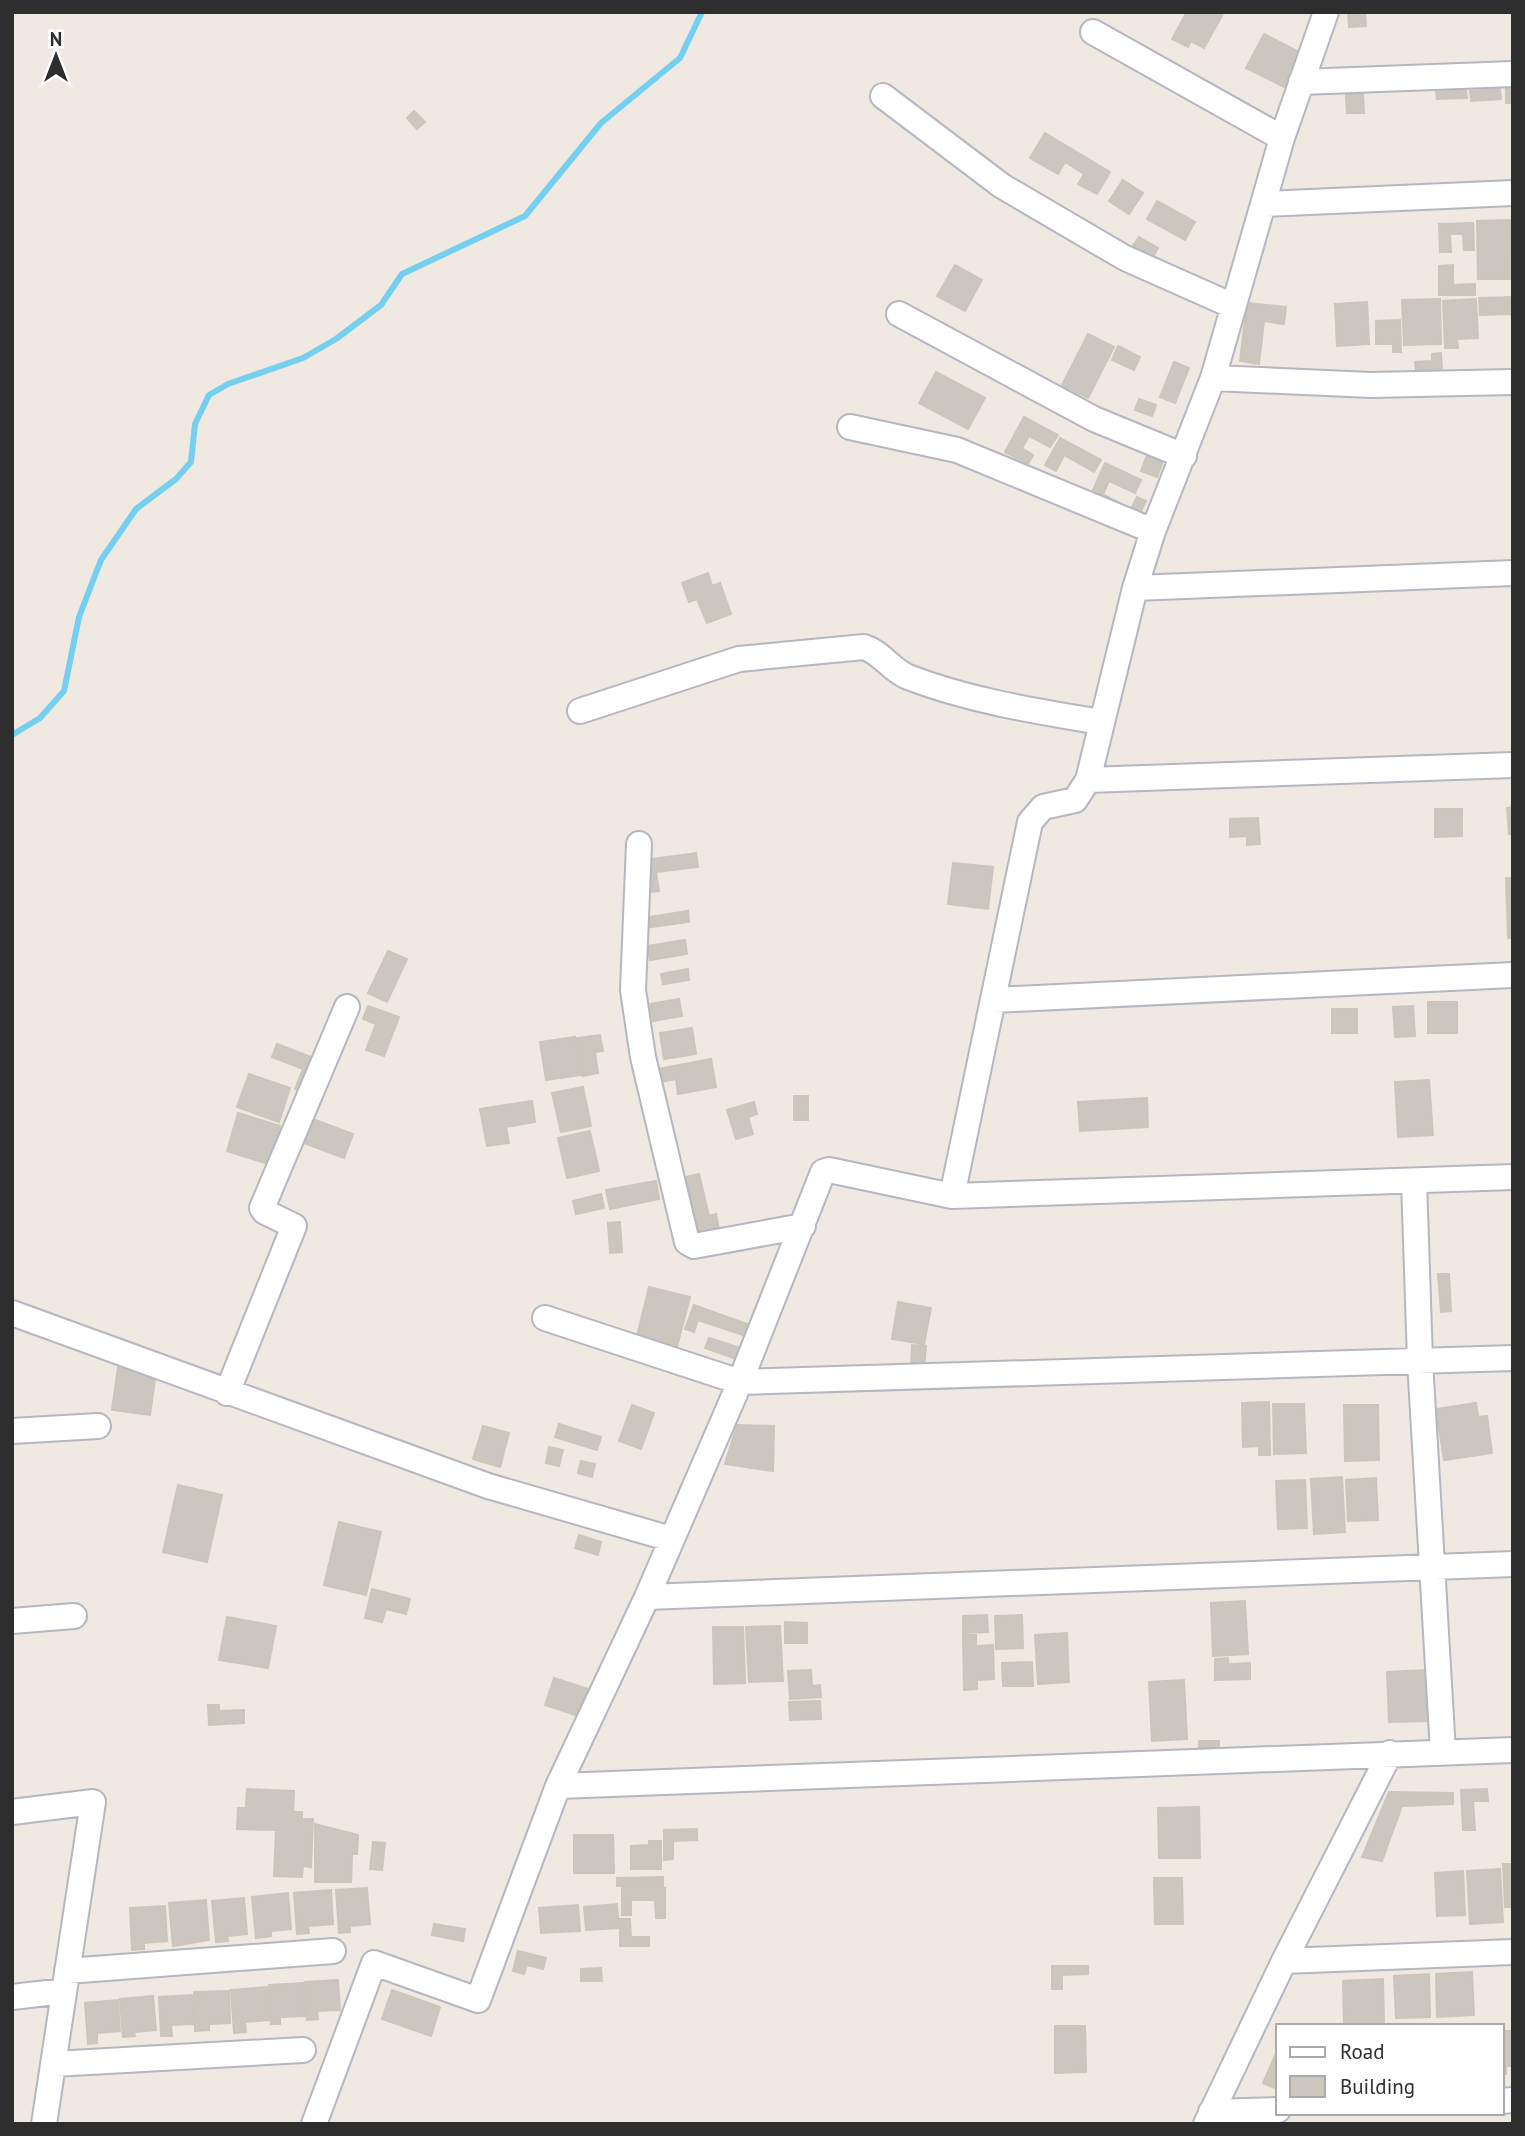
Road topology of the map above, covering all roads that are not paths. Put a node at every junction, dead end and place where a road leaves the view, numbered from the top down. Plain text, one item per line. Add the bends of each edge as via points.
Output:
1 (1326, 12) edge
2 (1093, 32) dead end
3 (1513, 74) edge
4 (1301, 82) junction
5 (883, 96) dead end
6 (1282, 138) junction
7 (1513, 193) edge
8 (1264, 204) junction
9 (1233, 306) junction
10 (899, 314) dead end
11 (1213, 378) junction
12 (1513, 382) edge
13 (850, 427) dead end
14 (1184, 456) junction
15 (1153, 531) junction
16 (1513, 573) edge
17 (1135, 588) junction
18 (580, 711) dead end
19 (1101, 722) junction
20 (1513, 765) edge
21 (1088, 780) junction
22 (639, 844) dead end
23 (1513, 975) edge
24 (995, 1000) junction
25 (347, 1007) dead end
26 (1513, 1177) edge
27 (1414, 1181) junction
28 (952, 1196) junction
29 (803, 1226) junction
30 (12, 1313) edge
31 (545, 1318) dead end
32 (1513, 1358) edge
33 (1420, 1360) junction
34 (740, 1382) junction
35 (227, 1393) junction
36 (98, 1426) dead end
37 (12, 1432) edge
38 (671, 1538) junction
39 (1513, 1564) edge
40 (1433, 1567) junction
41 (647, 1597) junction
42 (74, 1616) dead end
43 (12, 1621) edge
44 (1513, 1750) edge
45 (1443, 1752) junction
46 (1390, 1753) junction
47 (558, 1786) junction
48 (12, 1812) edge
49 (333, 1951) dead end
50 (1513, 1952) edge
51 (1284, 1961) junction
52 (65, 1981) junction
53 (12, 1997) edge
54 (303, 2050) dead end
55 (54, 2064) junction
56 (1276, 2110) edge
57 (1209, 2118) edge
58 (44, 2124) edge
59 (314, 2124) edge

1 - 4 street
2 - 6 street
3 - 4 street
4 - 6 street
5 - 9 street via 1002,186 1125,258
6 - 8 street
7 - 8 street
8 - 9 street
9 - 11 street
10 - 14 street via 1094,419
11 - 12 street via 1371,385
11 - 14 street
13 - 15 street via 957,450
14 - 15 street
15 - 17 street
16 - 17 street
17 - 19 street
18 - 19 street via 738,659 864,647 904,676 979,699
19 - 21 street
20 - 21 street
21 - 24 street via 1075,800 1042,807 1031,822
22 - 29 street via 633,990 643,1057 687,1242 694,1246
23 - 24 street
24 - 28 street
25 - 35 street via 262,1208 294,1226
26 - 27 street
27 - 28 street
27 - 33 street
28 - 29 street via 826,1170
29 - 34 street
30 - 35 street
31 - 34 street
32 - 33 street
33 - 34 street
33 - 40 street
34 - 38 street
35 - 38 street via 488,1486
36 - 37 street
38 - 41 street
39 - 40 street
40 - 41 street
40 - 45 street
41 - 47 street
42 - 43 street
44 - 45 street
45 - 46 street
46 - 47 street
46 - 51 street
47 - 59 street via 478,2000 374,1963
48 - 52 street via 93,1802
49 - 52 street
50 - 51 street
51 - 57 street
52 - 53 street
52 - 55 street
54 - 55 street
55 - 58 street
56 - 57 street

